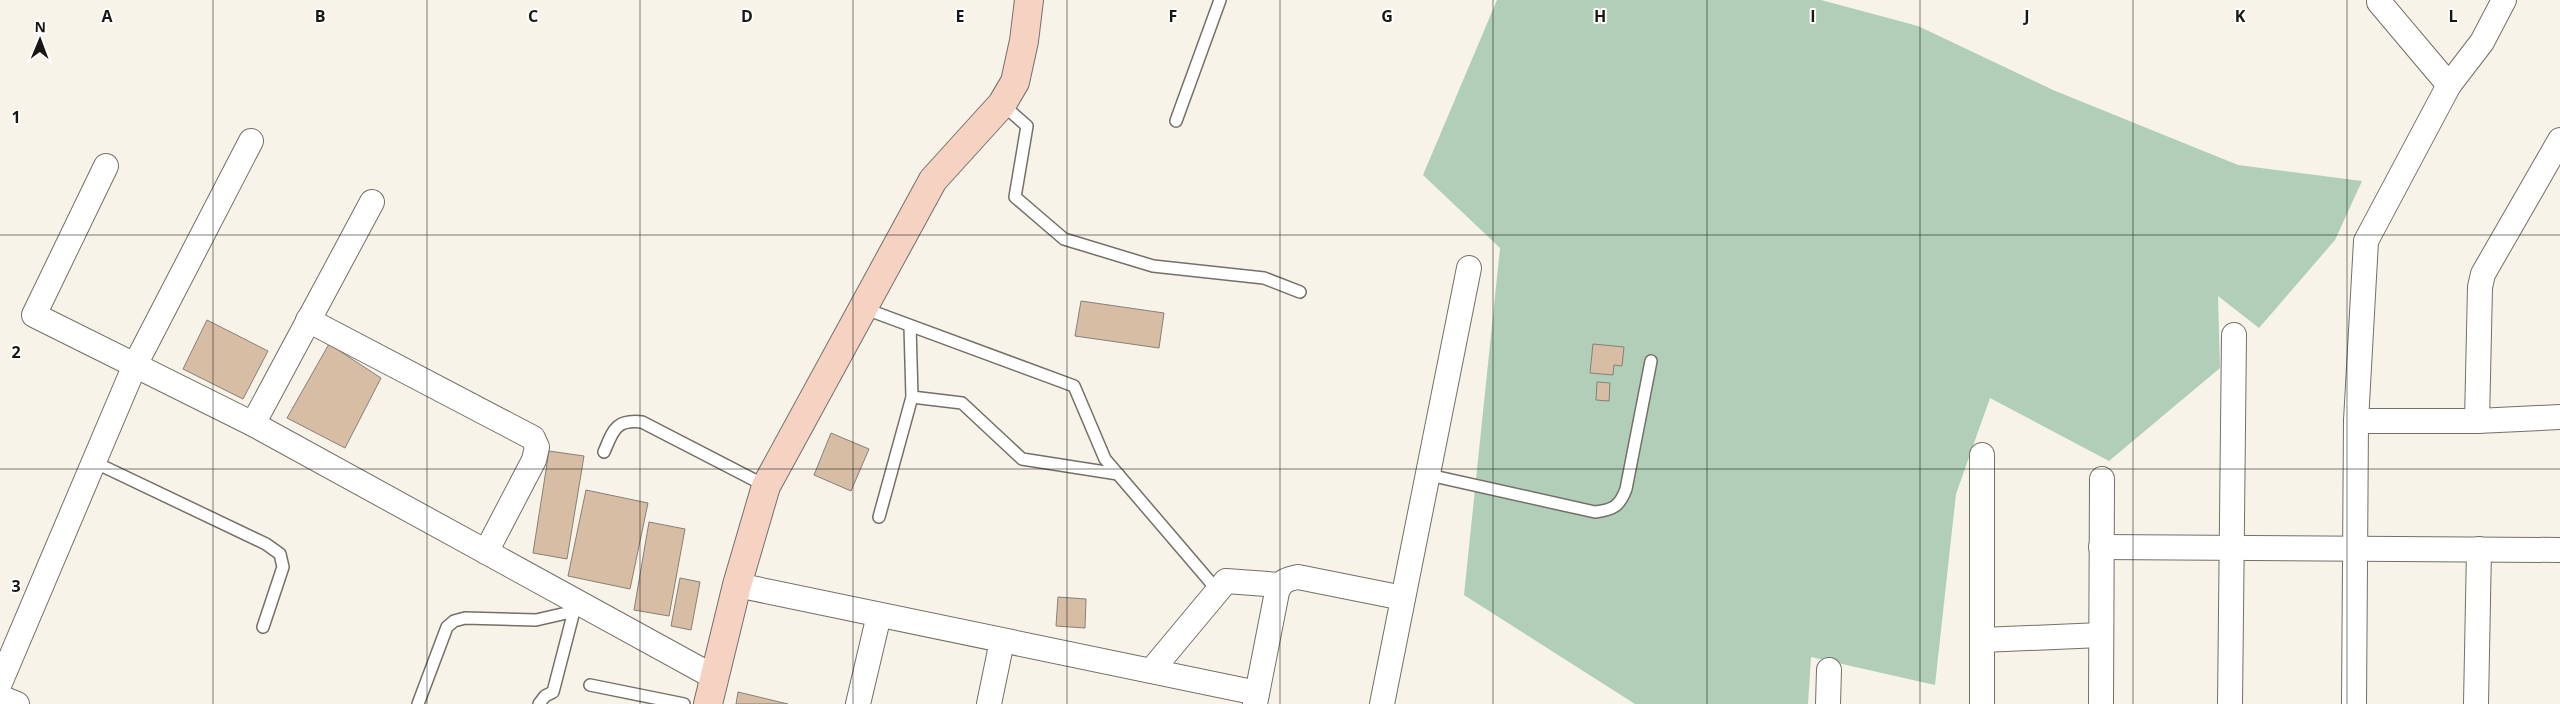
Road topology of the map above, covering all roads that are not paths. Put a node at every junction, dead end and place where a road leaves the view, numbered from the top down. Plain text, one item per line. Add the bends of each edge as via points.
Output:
1 (1029, 0) edge
2 (1220, 0) edge
3 (2504, 0) edge
4 (2379, 2) dead end
5 (2449, 85) junction
6 (1002, 104) junction
7 (1176, 120) dead end
8 (2560, 140) edge
9 (251, 141) dead end
10 (106, 166) dead end
11 (372, 202) dead end
12 (1469, 268) dead end
13 (1300, 292) dead end
14 (862, 308) junction
15 (308, 320) junction
16 (910, 326) junction
17 (2234, 336) dead end
18 (1651, 361) dead end
19 (136, 365) junction
20 (912, 397) junction
21 (2560, 417) edge
22 (2356, 421) junction
23 (2477, 421) junction
24 (253, 424) junction
25 (604, 452) dead end
26 (1982, 455) dead end
27 (94, 462) junction
28 (1118, 474) junction
29 (1428, 475) junction
30 (2102, 479) dead end
31 (766, 486) junction
32 (879, 517) dead end
33 (2101, 547) junction
34 (2232, 548) junction
35 (2355, 549) junction
36 (2479, 550) junction
37 (2560, 550) edge
38 (486, 552) junction
39 (737, 585) junction
40 (1280, 585) junction
41 (1218, 591) junction
42 (1403, 598) junction
43 (582, 610) junction
44 (880, 615) junction
45 (263, 627) dead end
46 (2101, 635) junction
47 (1002, 640) junction
48 (1982, 640) junction
49 (6, 652) edge
50 (1829, 670) dead end
51 (1151, 671) junction
52 (714, 676) junction
53 (0, 682) edge
54 (590, 684) dead end
55 (0, 697) edge
56 (1256, 699) edge
57 (17, 704) edge
58 (418, 704) edge
59 (539, 704) edge
60 (684, 704) edge
61 (708, 704) edge
62 (858, 704) edge
63 (989, 704) edge
64 (1382, 704) edge
65 (1828, 704) edge
66 (1982, 704) edge
67 (2101, 704) edge
68 (2230, 704) edge
69 (2354, 704) edge
70 (2476, 704) edge

1 - 6 street via 1020,63 1015,82
2 - 7 lane
3 - 5 street via 2482,42
4 - 5 street
5 - 22 street via 2366,241
6 - 13 lane via 1027,126 1014,197 1064,239 1153,266 1264,278
6 - 14 street via 933,180
8 - 23 street via 2483,274
9 - 19 street
10 - 19 street via 34,315
11 - 15 street
12 - 29 street
14 - 16 lane
14 - 31 street
15 - 24 street
15 - 38 street via 533,438 537,448 534,460
16 - 20 lane
16 - 28 lane via 1074,386 1106,459
17 - 34 street
18 - 29 lane via 1626,489 1622,502 1610,511 1595,512
19 - 24 street
19 - 27 street
20 - 28 lane via 962,403 1022,459
20 - 32 lane
21 - 23 street
22 - 23 street
22 - 35 street
24 - 38 street
25 - 31 lane via 614,428 628,420 642,422
26 - 48 street
27 - 45 lane via 266,544 280,554 283,567
27 - 49 street
28 - 41 lane
29 - 42 street
30 - 33 street
31 - 39 street
33 - 34 street
33 - 46 street
34 - 35 street
34 - 68 street
35 - 36 street
35 - 69 street
36 - 37 street
36 - 70 street
38 - 43 street
39 - 44 street
39 - 52 street
40 - 41 street via 1226,582
40 - 42 street via 1287,579 1298,577
40 - 56 street
41 - 51 street
42 - 64 street
43 - 52 street
43 - 58 lane via 536,620 465,618 454,622 447,627
43 - 59 lane via 552,692
44 - 47 street
44 - 62 street
46 - 48 street
46 - 67 street
47 - 51 street
47 - 63 street
48 - 66 street
49 - 53 street
50 - 65 street
51 - 56 street
52 - 61 street
54 - 60 lane
55 - 57 street

